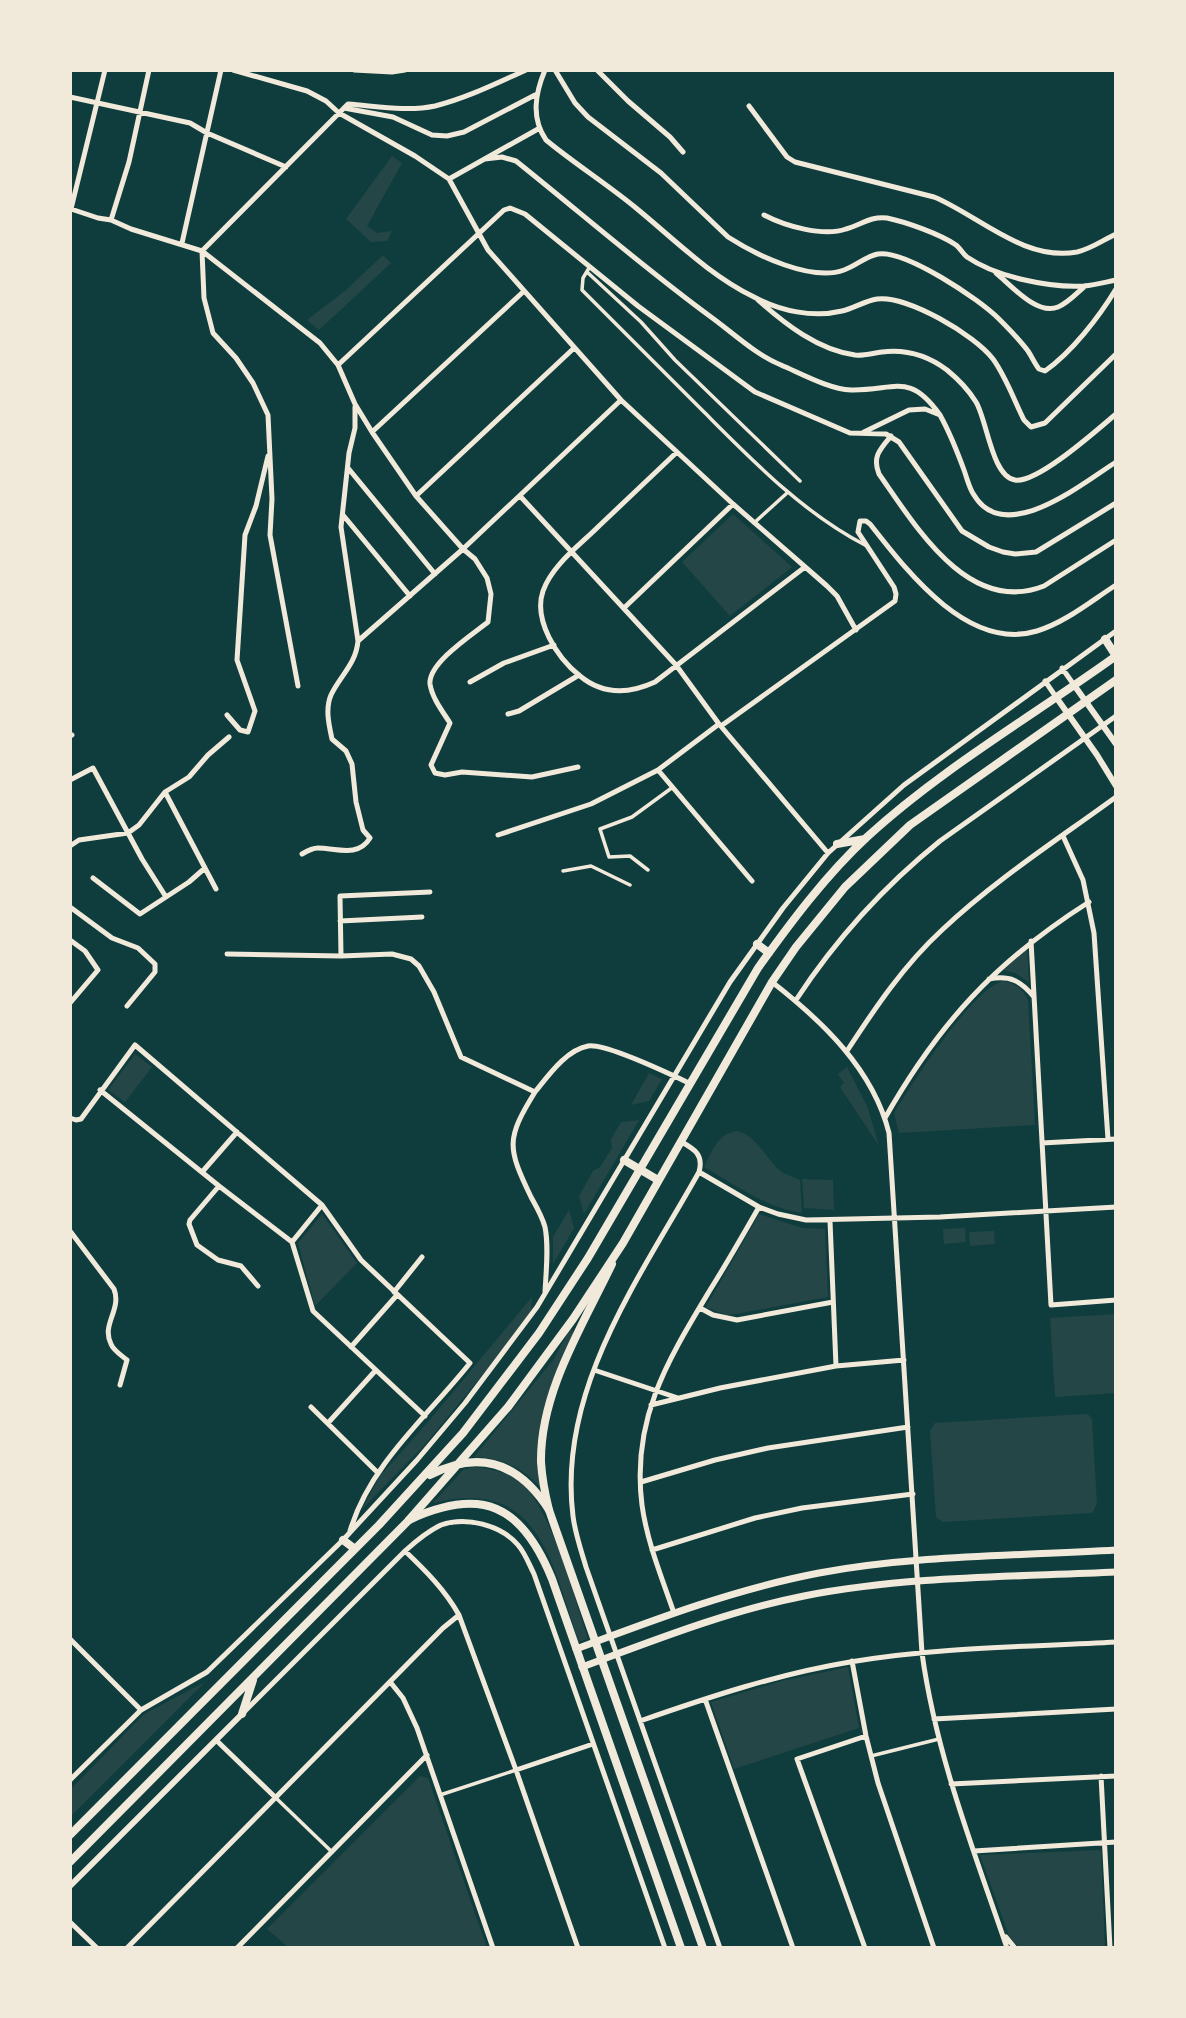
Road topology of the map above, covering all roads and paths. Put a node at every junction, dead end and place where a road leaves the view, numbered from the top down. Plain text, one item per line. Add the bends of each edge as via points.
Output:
1 (105, 70) edge
2 (149, 70) edge
3 (221, 70) edge
4 (233, 70) edge
5 (354, 70) edge
6 (405, 70) edge
7 (526, 70) edge
8 (545, 70) edge
9 (555, 70) edge
10 (597, 70) edge
11 (609, 70) edge
12 (603, 75) junction
13 (535, 95) junction
14 (70, 97) edge
15 (99, 103) junction
16 (749, 106) dead end
17 (344, 108) junction
18 (140, 112) junction
19 (538, 129) junction
20 (207, 133) junction
21 (683, 152) dead end
22 (485, 159) junction
23 (286, 167) junction
24 (449, 179) junction
25 (70, 210) edge
26 (764, 215) dead end
27 (111, 220) junction
28 (1116, 234) edge
29 (478, 235) junction
30 (182, 243) junction
31 (202, 251) junction
32 (991, 268) junction
33 (588, 270) junction
34 (1116, 280) edge
35 (1085, 286) junction
36 (1116, 289) edge
37 (523, 292) junction
38 (756, 298) junction
39 (573, 349) junction
40 (1116, 354) edge
41 (338, 365) junction
42 (621, 400) junction
43 (355, 404) junction
44 (1116, 414) edge
45 (940, 415) junction
46 (372, 432) junction
47 (861, 433) junction
48 (891, 436) junction
49 (270, 448) junction
50 (677, 452) junction
51 (1116, 463) edge
52 (347, 467) junction
53 (800, 481) dead end
54 (787, 492) junction
55 (416, 496) junction
56 (520, 496) junction
57 (1116, 503) edge
58 (733, 504) junction
59 (342, 515) junction
60 (754, 523) junction
61 (1116, 540) edge
62 (865, 545) junction
63 (463, 549) junction
64 (572, 552) junction
65 (805, 567) junction
66 (435, 574) junction
67 (1116, 585) edge
68 (410, 596) junction
69 (624, 608) junction
70 (856, 630) junction
71 (1116, 631) edge
72 (1105, 639) junction
73 (358, 641) junction
74 (554, 645) junction
75 (1116, 656) edge
76 (676, 665) junction
77 (1062, 668) junction
78 (579, 676) junction
79 (1116, 680) edge
80 (1045, 681) junction
81 (470, 682) dead end
82 (1074, 685) junction
83 (298, 686) dead end
84 (1056, 697) junction
85 (1086, 702) junction
86 (508, 714) dead end
87 (1068, 714) junction
88 (227, 715) dead end
89 (1116, 716) edge
90 (720, 725) junction
91 (1103, 726) junction
92 (229, 737) dead end
93 (1086, 738) junction
94 (1116, 744) edge
95 (578, 767) dead end
96 (658, 770) junction
97 (70, 780) edge
98 (1116, 786) edge
99 (673, 787) junction
100 (165, 792) junction
101 (1116, 797) edge
102 (128, 834) junction
103 (498, 835) dead end
104 (1063, 836) junction
105 (865, 839) junction
106 (837, 844) junction
107 (70, 846) edge
108 (828, 853) junction
109 (302, 854) dead end
110 (205, 868) junction
111 (648, 870) dead end
112 (563, 871) dead end
113 (93, 878) dead end
114 (752, 881) dead end
115 (630, 885) dead end
116 (216, 889) dead end
117 (430, 892) dead end
118 (166, 897) junction
119 (1089, 902) junction
120 (70, 907) edge
121 (422, 917) dead end
122 (340, 921) junction
123 (70, 940) edge
124 (1031, 941) junction
125 (757, 944) junction
126 (769, 953) junction
127 (227, 954) dead end
128 (341, 956) junction
129 (988, 979) junction
130 (772, 982) junction
131 (1034, 998) junction
132 (796, 1000) junction
133 (70, 1003) edge
134 (127, 1006) dead end
135 (847, 1051) junction
136 (674, 1076) junction
137 (691, 1084) junction
138 (100, 1090) junction
139 (535, 1092) junction
140 (70, 1118) edge
141 (885, 1118) junction
142 (237, 1132) junction
143 (1108, 1139) junction
144 (1116, 1139) edge
145 (680, 1141) junction
146 (1042, 1143) junction
147 (624, 1160) junction
148 (641, 1170) junction
149 (203, 1171) junction
150 (699, 1172) junction
151 (658, 1180) junction
152 (219, 1186) junction
153 (322, 1205) junction
154 (759, 1207) junction
155 (1116, 1207) edge
156 (1046, 1211) junction
157 (895, 1218) junction
158 (830, 1221) junction
159 (70, 1230) edge
160 (292, 1242) junction
161 (623, 1243) junction
162 (422, 1257) dead end
163 (258, 1286) dead end
164 (396, 1293) junction
165 (544, 1295) junction
166 (1116, 1300) edge
167 (833, 1302) junction
168 (700, 1308) junction
169 (351, 1347) junction
170 (904, 1360) junction
171 (836, 1366) junction
172 (376, 1370) junction
173 (594, 1370) junction
174 (120, 1385) dead end
175 (655, 1390) junction
176 (678, 1398) junction
177 (651, 1405) junction
178 (311, 1407) dead end
179 (425, 1416) junction
180 (328, 1423) junction
181 (908, 1427) junction
182 (461, 1463) junction
183 (377, 1472) junction
184 (425, 1477) junction
185 (641, 1482) junction
186 (913, 1494) junction
187 (549, 1510) junction
188 (390, 1514) junction
189 (405, 1524) junction
190 (346, 1536) junction
191 (355, 1549) junction
192 (652, 1550) junction
193 (1116, 1550) edge
194 (405, 1551) junction
195 (917, 1561) junction
196 (1116, 1572) edge
197 (918, 1582) junction
198 (674, 1613) junction
199 (459, 1615) junction
200 (610, 1636) junction
201 (70, 1639) edge
202 (595, 1642) junction
203 (1116, 1642) edge
204 (576, 1649) junction
205 (922, 1653) junction
206 (562, 1654) junction
207 (617, 1654) junction
208 (601, 1660) junction
209 (852, 1661) junction
210 (582, 1667) junction
211 (568, 1672) junction
212 (254, 1676) junction
213 (391, 1683) junction
214 (705, 1699) junction
215 (1116, 1709) edge
216 (141, 1710) junction
217 (242, 1714) junction
218 (934, 1719) junction
219 (640, 1721) junction
220 (866, 1735) junction
221 (939, 1739) junction
222 (215, 1740) junction
223 (593, 1744) junction
224 (427, 1755) junction
225 (871, 1756) junction
226 (516, 1770) junction
227 (71, 1776) edge
228 (1101, 1776) junction
229 (1116, 1776) edge
230 (951, 1784) junction
231 (440, 1795) junction
232 (276, 1798) junction
233 (70, 1835) edge
234 (1116, 1842) edge
235 (1105, 1843) junction
236 (974, 1851) junction
237 (332, 1852) junction
238 (70, 1862) edge
239 (70, 1886) edge
240 (1116, 1908) edge
241 (1108, 1909) junction
242 (70, 1922) edge
243 (1002, 1933) junction
244 (97, 1948) edge
245 (127, 1948) edge
246 (237, 1948) edge
247 (493, 1948) edge
248 (578, 1948) edge
249 (665, 1948) edge
250 (681, 1948) edge
251 (703, 1948) edge
252 (720, 1948) edge
253 (793, 1948) edge
254 (865, 1948) edge
255 (934, 1948) edge
256 (1007, 1948) edge
257 (1015, 1948) edge
258 (1110, 1948) edge

1 - 15 street
2 - 18 street
3 - 20 street
4 - 17 street via 307,91
5 - 6 street
7 - 17 street via 434,106
8 - 13 street
9 - 36 street via 588,117 653,166 734,241 777,263 824,272 845,270 878,254 901,258 972,296 998,318 1039,369 1045,371 1075,343
10 - 12 street
11 - 12 street
12 - 21 street
13 - 17 street via 464,132 447,136 432,135 393,117
13 - 19 street
14 - 15 street
15 - 18 street
15 - 25 street
16 - 28 street via 794,162 934,197 1013,241 1058,253 1076,252
17 - 23 street
17 - 24 street
18 - 20 street via 190,123
18 - 27 street
19 - 22 street
19 - 38 street via 716,275
20 - 23 street
20 - 30 street
22 - 24 street
22 - 45 street via 516,161 678,292 777,364 850,390 911,388 922,393
23 - 31 street
24 - 29 street
25 - 27 street
26 - 32 street via 789,226 828,231 884,218 940,238
27 - 30 street
29 - 33 street via 510,208 525,214
29 - 37 street
29 - 41 street
30 - 31 street
31 - 41 street via 320,343
31 - 49 street via 204,298 213,333 253,383 268,415
32 - 35 street via 1032,282
32 - 35 street via 1041,308 1060,306
33 - 47 street via 755,393 849,433
33 - 53 street
33 - 54 street via 582,290
34 - 35 street
37 - 39 street
37 - 46 street
38 - 40 street via 805,313 843,311 880,299 928,313 993,359 1031,426 1045,423
38 - 44 street via 787,325 841,352 906,351 926,356 945,369 975,401 998,465 1009,479 1027,480 1042,471
39 - 42 street
39 - 55 street
41 - 43 street
42 - 50 street
42 - 56 street
43 - 46 street
43 - 52 street
45 - 47 street via 925,409 909,410
45 - 51 street via 974,495 981,504 1004,515 1017,516 1046,506
46 - 55 street
47 - 48 street
48 - 57 street via 962,531 1003,552 1036,552
48 - 61 street via 877,453 879,474 943,559 988,587 1012,593 1044,586
49 - 83 street via 270,535
49 - 88 street via 245,536 237,660 255,711 248,732
50 - 58 street
50 - 64 street
52 - 59 street
52 - 66 street
54 - 60 street
54 - 62 street
55 - 63 street
56 - 63 street
56 - 64 street
58 - 60 street
58 - 69 street
59 - 68 street
59 - 73 street
60 - 65 street
62 - 67 street via 857,528 862,520 930,593 978,627 997,634 1017,635 1054,625
62 - 70 street via 896,594 895,601
63 - 66 street
63 - 95 street via 487,578 491,613 488,622 431,674 430,685 450,723 432,769 440,775 532,777
64 - 69 street
64 - 74 street via 553,572 542,594 542,617
65 - 70 street via 837,596
65 - 76 street
66 - 68 street
68 - 73 street
69 - 76 street
70 - 90 street
71 - 72 street
72 - 75 main road
72 - 77 street
73 - 109 street via 357,655 331,695 327,710 332,739 352,764 356,802 363,830 370,838 351,851 315,847
74 - 78 street
74 - 81 street via 504,663
75 - 82 main road
76 - 78 street via 655,682 627,692 601,688
76 - 90 street
77 - 80 street
77 - 82 street
78 - 86 street
79 - 85 main road
80 - 84 street
80 - 106 street via 904,785
82 - 84 main road
82 - 85 street
84 - 87 street
84 - 105 main road via 915,797
85 - 87 main road
85 - 91 street
87 - 93 street
87 - 130 main road via 893,840 820,916
89 - 91 street
90 - 96 street
90 - 108 street
91 - 93 street
91 - 94 street
92 - 100 street via 189,777
93 - 98 street
93 - 132 street via 913,863 859,916
96 - 99 street
96 - 103 street via 591,804
97 - 102 street via 93,768
99 - 111 street via 632,817 600,829 609,857 630,856
99 - 114 street
100 - 102 street
100 - 110 street
101 - 104 street
102 - 107 street via 79,840
102 - 118 street
104 - 119 street
104 - 135 street via 940,931 906,968
105 - 106 main road
105 - 126 main road
106 - 108 street
108 - 125 street
110 - 116 street
110 - 118 street
112 - 115 street via 590,866
113 - 118 street via 140,914
117 - 122 street via 340,896
119 - 124 street
119 - 143 street
120 - 134 street via 111,938 138,948 155,964 155,972
121 - 122 street
122 - 128 street
123 - 133 street via 98,970
124 - 129 street
124 - 131 street
125 - 126 main road
125 - 136 street
126 - 137 main road
127 - 128 street
128 - 139 street via 392,954 411,959 434,992 461,1058
129 - 131 street via 1010,978
129 - 141 street via 936,1037
130 - 132 street
130 - 145 main road
131 - 146 street
132 - 135 street
135 - 141 street
136 - 137 street
136 - 139 street via 590,1045 564,1060
136 - 147 street
137 - 148 main road
138 - 140 street via 81,1119
138 - 142 street via 135,1045
138 - 149 street
139 - 165 street via 512,1139 521,1176 545,1228
141 - 157 street
142 - 149 street
142 - 153 street
143 - 144 street
143 - 146 street
145 - 150 street via 700,1155
145 - 151 main road
146 - 156 street
147 - 148 main road
147 - 165 street
148 - 151 main road
148 - 184 main road via 539,1333
149 - 152 street
150 - 154 street
150 - 173 street
151 - 161 main road
152 - 160 street
152 - 163 street via 190,1220 197,1245 218,1260 241,1266
153 - 160 street
153 - 164 street via 361,1260
154 - 158 street via 792,1218
154 - 168 street
155 - 156 street
156 - 157 street
156 - 166 street via 1051,1305
157 - 158 street
157 - 170 street
158 - 167 street
159 - 174 street via 117,1298 108,1324 111,1344 127,1360
160 - 169 street via 313,1311
161 - 182 main road via 534,1373
161 - 187 main road via 564,1366 548,1412 541,1459
162 - 164 street
164 - 169 street
164 - 179 street via 470,1363
165 - 190 street via 465,1403
167 - 168 street via 737,1320
167 - 171 street
168 - 175 street
169 - 172 street
170 - 171 street
170 - 181 street
171 - 176 street
172 - 179 street
172 - 180 street
173 - 175 street
173 - 200 street via 573,1448 573,1515
175 - 176 street
175 - 177 street
176 - 177 street
177 - 185 street
178 - 180 street
179 - 183 street
180 - 183 street
181 - 185 street via 768,1448
181 - 186 street
182 - 184 main road
182 - 187 main road via 507,1468 530,1484
182 - 189 main road
183 - 190 street
184 - 188 main road
185 - 192 street
186 - 192 street via 755,1517
186 - 195 street
187 - 202 main road
188 - 189 main road
188 - 191 main road
189 - 204 main road via 431,1510 456,1504 491,1508 524,1527 541,1553
189 - 212 main road
190 - 191 main road
190 - 216 street via 207,1672
191 - 233 main road
192 - 198 street
193 - 195 main road
194 - 199 street
194 - 206 street via 431,1531 454,1522 494,1527 507,1535 527,1557
194 - 217 street
195 - 197 street
195 - 198 main road via 795,1578
196 - 197 main road
197 - 205 street
197 - 207 main road via 777,1602
198 - 200 main road
199 - 213 street
199 - 226 street
200 - 202 main road
200 - 207 street
201 - 216 street
202 - 204 main road
202 - 208 main road
203 - 205 street
204 - 206 street
204 - 210 main road
205 - 209 street
205 - 218 street
206 - 211 street
207 - 208 main road
207 - 219 street
208 - 210 main road
208 - 251 main road
209 - 214 street via 783,1675
209 - 220 street
210 - 211 street
210 - 250 main road
211 - 223 street
212 - 217 main road
212 - 238 main road
213 - 224 street via 410,1712
213 - 232 street
214 - 219 street
214 - 253 street
215 - 218 street
216 - 227 street
217 - 222 street
218 - 221 street
219 - 252 street
220 - 225 street
220 - 254 street via 797,1759
221 - 225 street
221 - 230 street
222 - 232 street
222 - 239 street
223 - 226 street
223 - 249 street
224 - 231 street
224 - 237 street
225 - 255 street
226 - 231 street
226 - 248 street
228 - 229 street
228 - 230 street
228 - 235 street
230 - 236 street
231 - 247 street
232 - 237 street
232 - 245 street
234 - 235 street
235 - 236 street
235 - 241 street
236 - 243 street
237 - 246 street
240 - 241 street
241 - 258 street
242 - 244 street
243 - 256 street
243 - 257 street

